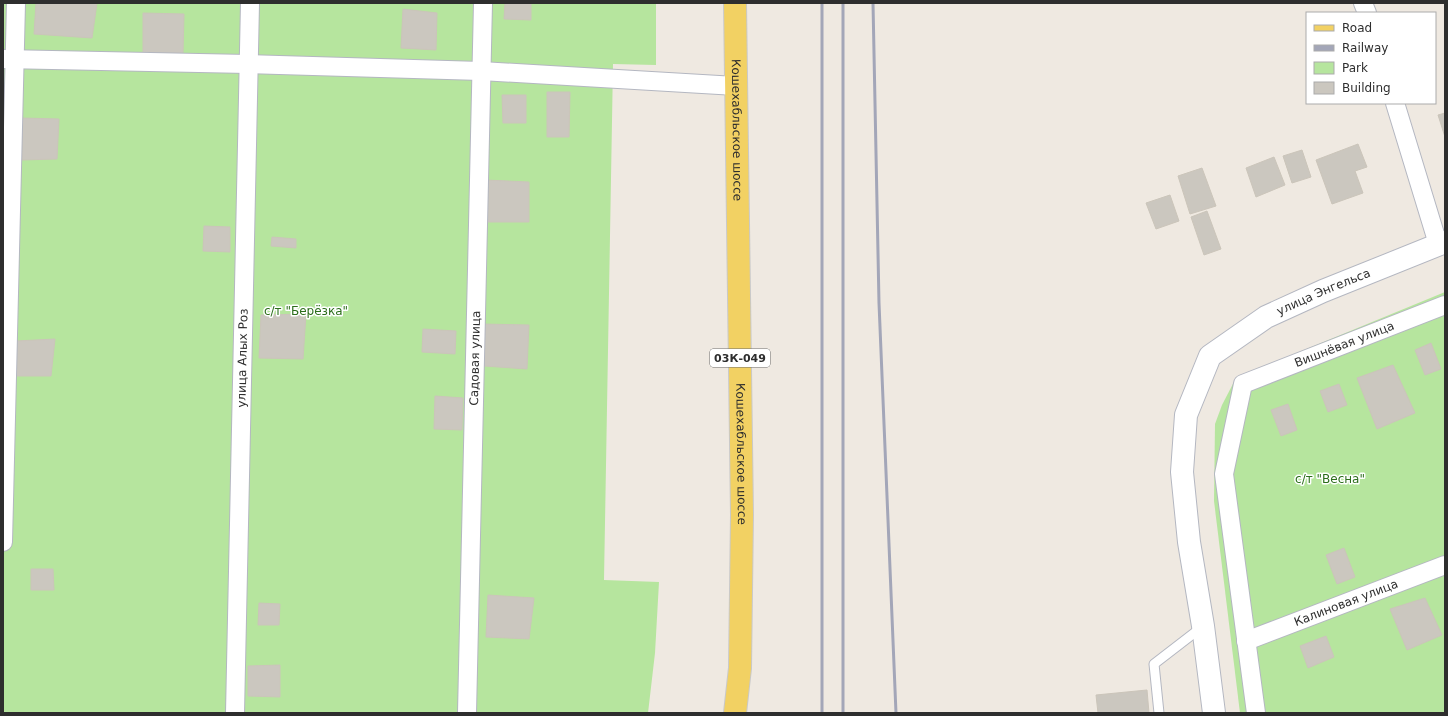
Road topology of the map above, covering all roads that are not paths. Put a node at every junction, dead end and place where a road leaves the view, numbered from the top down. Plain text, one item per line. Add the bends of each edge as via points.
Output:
1 (16, 3) edge
2 (250, 3) edge
3 (482, 3) edge
4 (734, 3) edge
5 (9, 59) edge
6 (248, 64) junction
7 (481, 71) junction
8 (736, 86) junction
9 (1394, 104) edge
10 (1442, 243) edge
11 (1445, 305) edge
12 (3, 542) edge
13 (1445, 565) edge
14 (1204, 626) junction
15 (1246, 641) junction
16 (235, 713) edge
17 (466, 713) edge
18 (735, 713) edge
19 (1159, 713) edge
20 (1214, 713) edge
21 (1256, 713) edge

1 - 5 street
2 - 6 street, улица Алых Роз
3 - 7 street, Садовая улица
4 - 8 main road, Кошехабльское шоссе / 03К-049
5 - 6 street
5 - 12 street
6 - 7 street
6 - 16 street, улица Алых Роз
7 - 8 street
7 - 17 street, Садовая улица
8 - 18 main road, Кошехабльское шоссе / 03К-049 via 742,515 740,668
9 - 10 street
10 - 14 street, улица Энгельса via 1266,317 1210,356 1186,415 1182,472 1189,542
11 - 15 street, Вишнёвая улица via 1243,384 1224,474
13 - 15 street, Калиновая улица
14 - 19 lane via 1154,664
14 - 20 street
15 - 21 street

